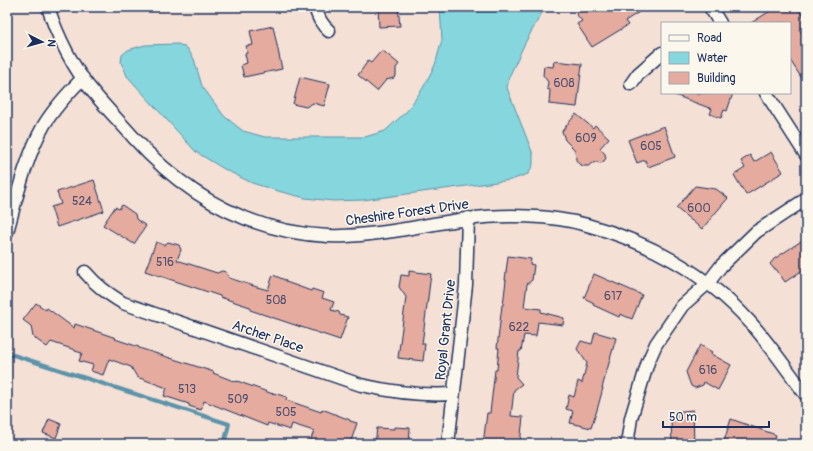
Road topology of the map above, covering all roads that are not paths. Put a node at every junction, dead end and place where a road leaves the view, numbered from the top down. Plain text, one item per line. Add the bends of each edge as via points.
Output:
1 (48, 7) edge
2 (315, 7) edge
3 (710, 7) edge
4 (715, 21) edge
5 (329, 31) dead end
6 (661, 54) edge
7 (84, 78) junction
8 (631, 84) dead end
9 (767, 94) edge
10 (806, 155) edge
11 (806, 198) edge
12 (468, 218) junction
13 (7, 232) edge
14 (85, 272) dead end
15 (708, 283) junction
16 (454, 394) junction
17 (806, 395) edge
18 (448, 444) edge
19 (628, 444) edge

1 - 7 street, Cheshire Forest Drive via 62,43
2 - 5 street via 323,25
3 - 4 street
6 - 8 street via 638,74
7 - 12 street, Cheshire Forest Drive via 92,91 162,166 183,184 204,199 252,221 304,234 354,236
7 - 13 street via 69,92 44,126 23,177
9 - 10 street
11 - 15 street via 756,232 721,266
12 - 15 street, Cheshire Forest Drive via 521,216 585,224 622,235 647,246
12 - 16 street, Royal Grant Drive via 466,285
14 - 16 street, Archer Place via 105,292 123,303 361,385 401,392
15 - 17 street, Cheshire Forest Drive via 749,320
15 - 19 street via 682,306 656,344 641,380 631,418
16 - 18 street, Royal Grant Drive

